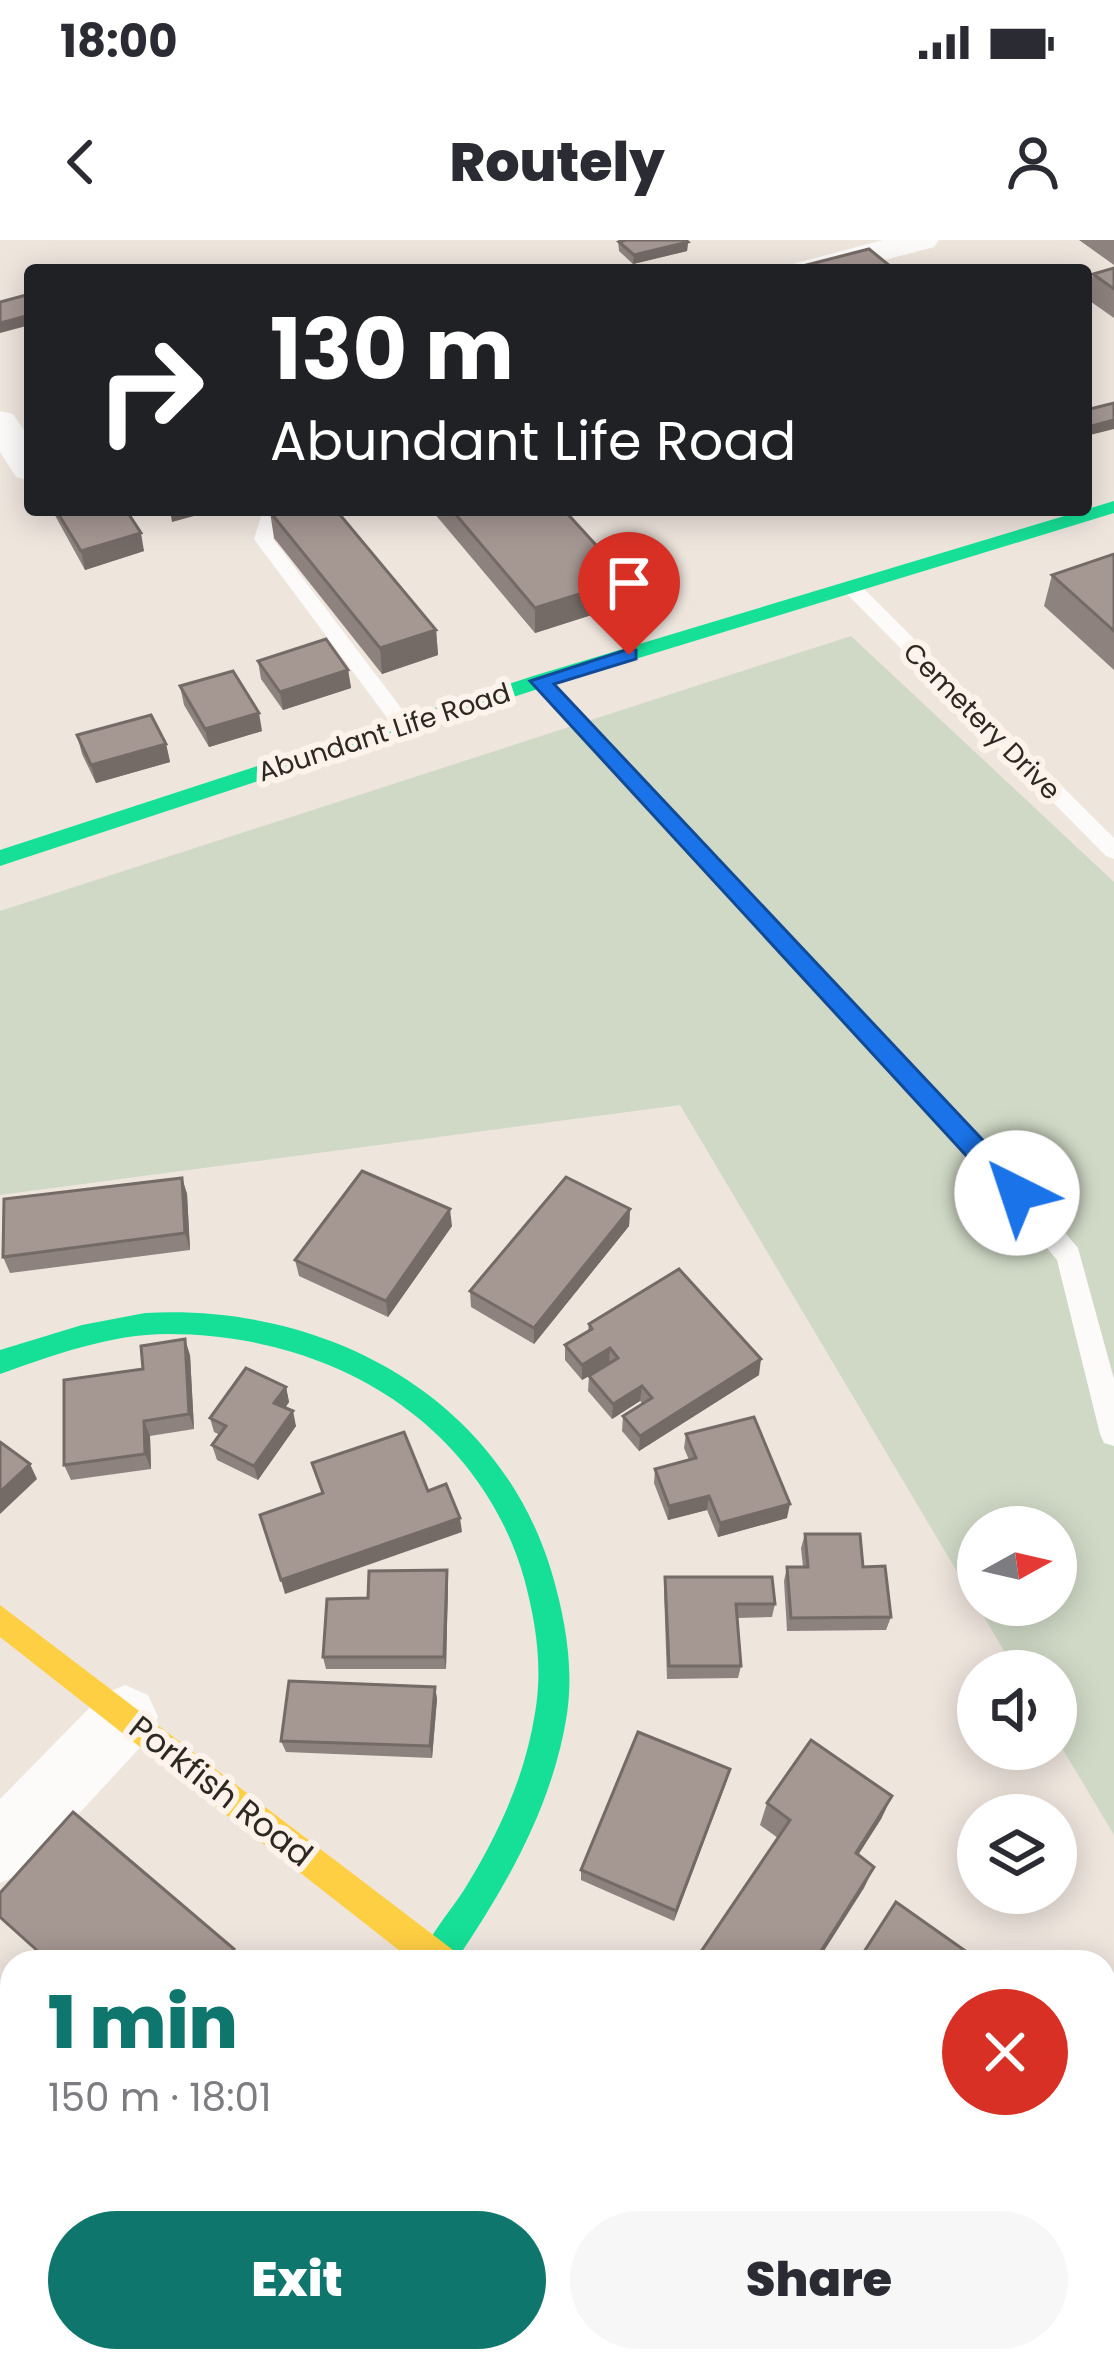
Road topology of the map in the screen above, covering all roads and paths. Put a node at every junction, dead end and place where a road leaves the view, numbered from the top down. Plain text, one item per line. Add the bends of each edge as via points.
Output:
1 (922, 240) edge
2 (831, 264) edge
3 (0, 422) edge
4 (24, 461) edge
5 (270, 516) edge
6 (1085, 516) edge
7 (852, 588) junction
8 (540, 681) junction
9 (404, 726) junction
10 (1114, 851) edge
11 (0, 858) edge
12 (0, 1362) edge
13 (1114, 1434) edge
14 (0, 1619) edge
15 (125, 1717) junction
16 (0, 1849) edge
17 (427, 1950) edge
18 (447, 1950) edge

1 - 2 street
3 - 4 street
5 - 9 lane via 263,539
6 - 7 street, Abundant Life Road
7 - 8 street, Abundant Life Road
7 - 10 lane, Cemetery Drive
8 - 9 street, Abundant Life Road
8 - 13 lane via 1069,1256
9 - 11 street, Abundant Life Road
12 - 18 street via 109,1327 187,1320 262,1328 333,1347 399,1381 455,1426 502,1483 535,1551 548,1609 552,1710 533,1796 494,1880
14 - 15 street, Porkfish Road
15 - 16 street
15 - 17 street, Porkfish Road

